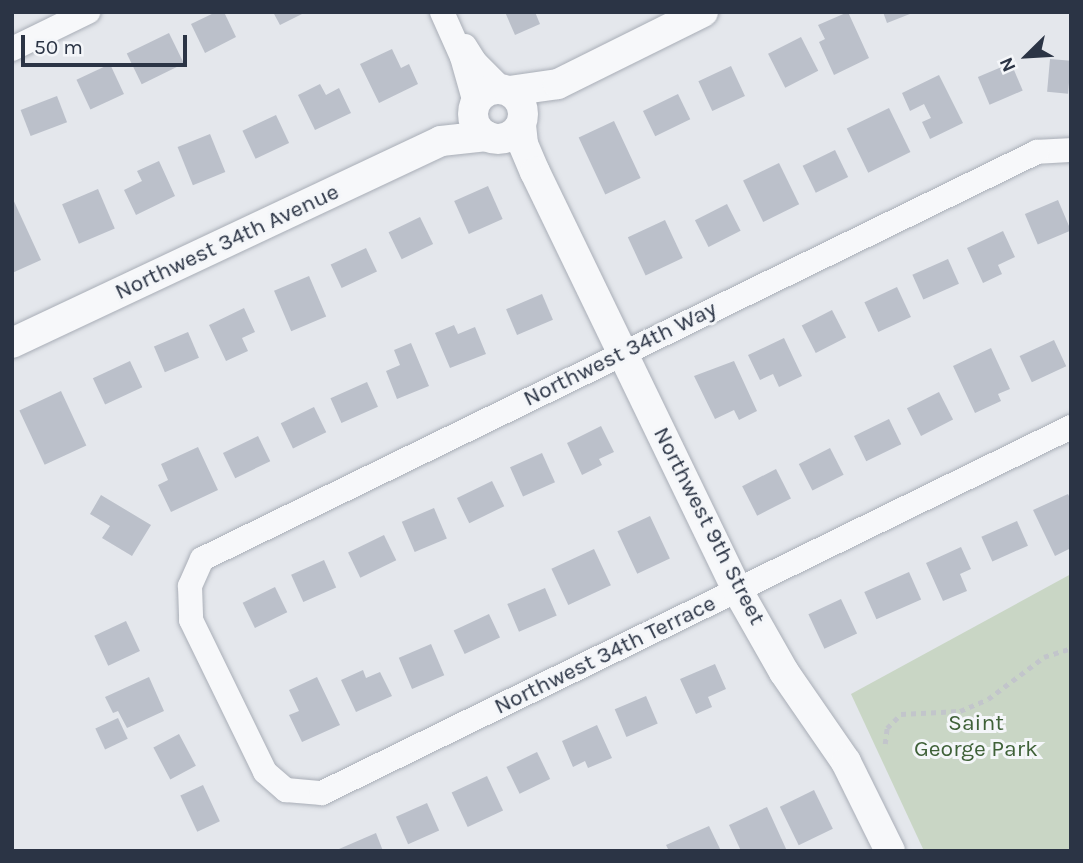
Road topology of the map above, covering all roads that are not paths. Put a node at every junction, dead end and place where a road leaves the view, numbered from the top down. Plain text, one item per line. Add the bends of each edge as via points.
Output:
1 (88, 12) edge
2 (442, 12) edge
3 (703, 12) edge
4 (12, 49) edge
5 (558, 84) junction
6 (505, 90) junction
7 (495, 122) junction
8 (1070, 150) edge
9 (12, 343) edge
10 (623, 352) junction
11 (1071, 427) edge
12 (738, 591) junction
13 (286, 790) joint
14 (890, 851) edge

1 - 4 street
2 - 6 street, Northwest 9th Street via 475,62
2 - 7 street, Northwest 9th Street
3 - 5 street, Northwest 34th Avenue
5 - 6 street, Northwest 34th Avenue
5 - 7 street, Northwest 34th Avenue
6 - 7 street via 520,102
7 - 9 street, Northwest 34th Avenue via 441,141
7 - 10 street, Northwest 9th Street via 523,144
8 - 10 street, Northwest 34th Way via 1037,152
10 - 12 street, Northwest 9th Street
10 - 13 street, Northwest 34th Way via 202,559 190,586 191,620 265,772
11 - 12 street, Northwest 34th Terrace
12 - 13 street, Northwest 34th Terrace via 322,793
12 - 14 street, Northwest 9th Street via 784,672 846,762

